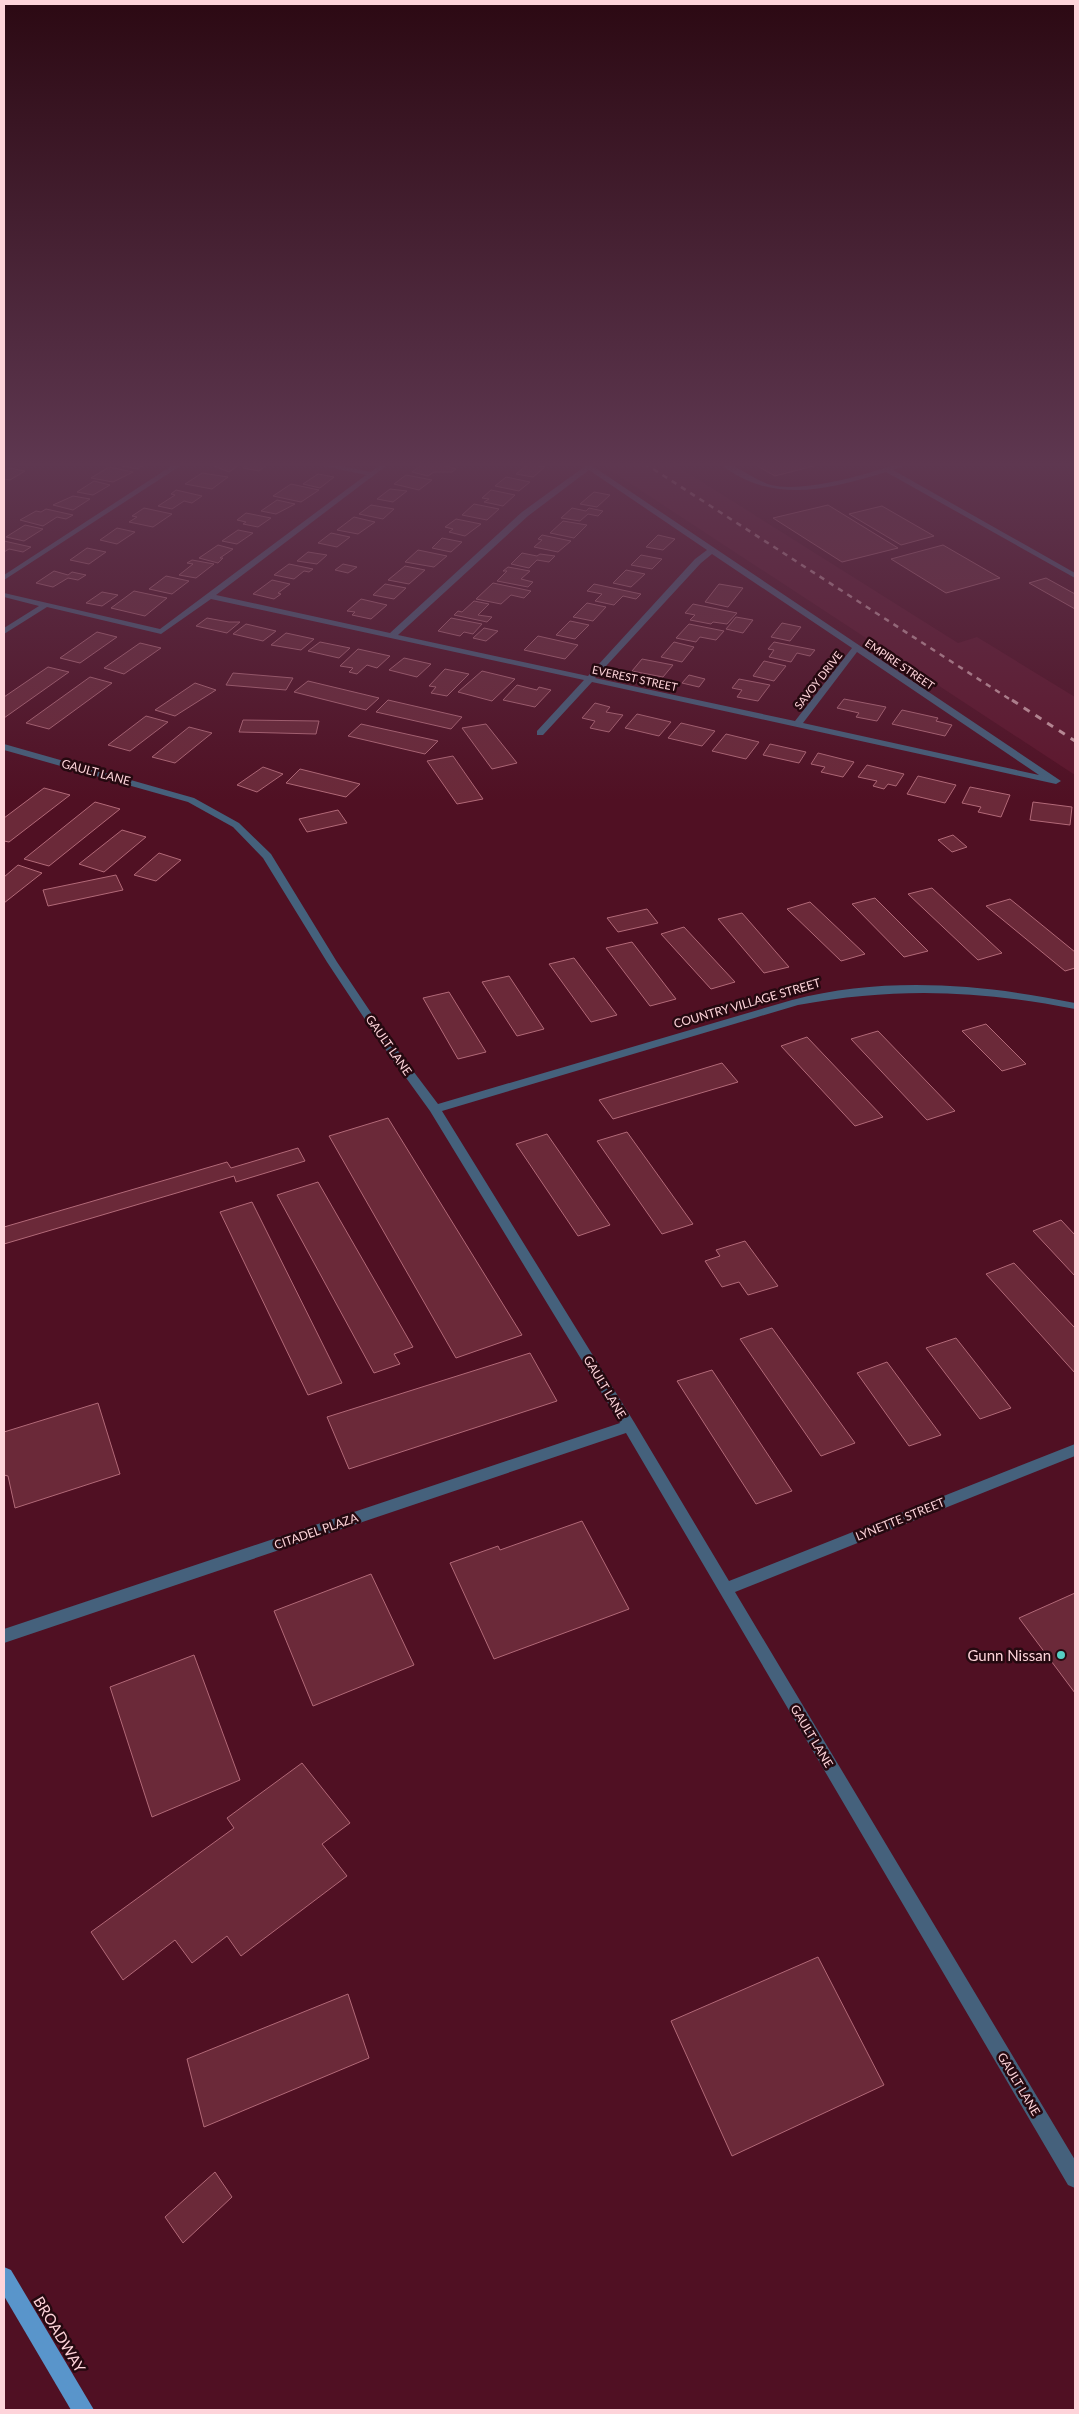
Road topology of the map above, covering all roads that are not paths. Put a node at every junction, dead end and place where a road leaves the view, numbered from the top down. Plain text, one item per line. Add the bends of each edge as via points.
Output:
1 (237, 576) edge
2 (458, 576) edge
3 (685, 576) edge
4 (750, 576) edge
5 (4, 596) edge
6 (210, 596) junction
7 (45, 605) junction
8 (4, 632) edge
9 (392, 636) junction
10 (856, 648) junction
11 (591, 679) junction
12 (798, 725) junction
13 (540, 732) dead end
14 (4, 747) edge
15 (1056, 781) joint
16 (1075, 1006) edge
17 (435, 1110) junction
18 (629, 1426) junction
19 (1075, 1450) edge
20 (725, 1589) junction
21 (4, 1636) edge
22 (1075, 2178) edge
23 (4, 2277) edge
24 (83, 2410) edge

1 - 6 street
2 - 9 street
3 - 11 street
4 - 10 street, EMPIRE STREET
5 - 7 street
6 - 7 street via 161,632
6 - 9 street, EVEREST STREET
7 - 8 street
9 - 11 street, EVEREST STREET
10 - 12 street, SAVOY DRIVE
10 - 15 street, EMPIRE STREET
11 - 12 street, EVEREST STREET
11 - 13 street
12 - 15 street, EVEREST STREET
14 - 17 street, GAULT LANE via 192,800 236,825 268,856 332,962
16 - 17 street, COUNTRY VILLAGE STREET via 999,992 950,988 843,992 796,1002
17 - 18 street, GAULT LANE
18 - 20 street, GAULT LANE
18 - 21 street, CITADEL PLAZA
19 - 20 street, LYNETTE STREET
20 - 22 street, GAULT LANE
23 - 24 main road, BROADWAY

